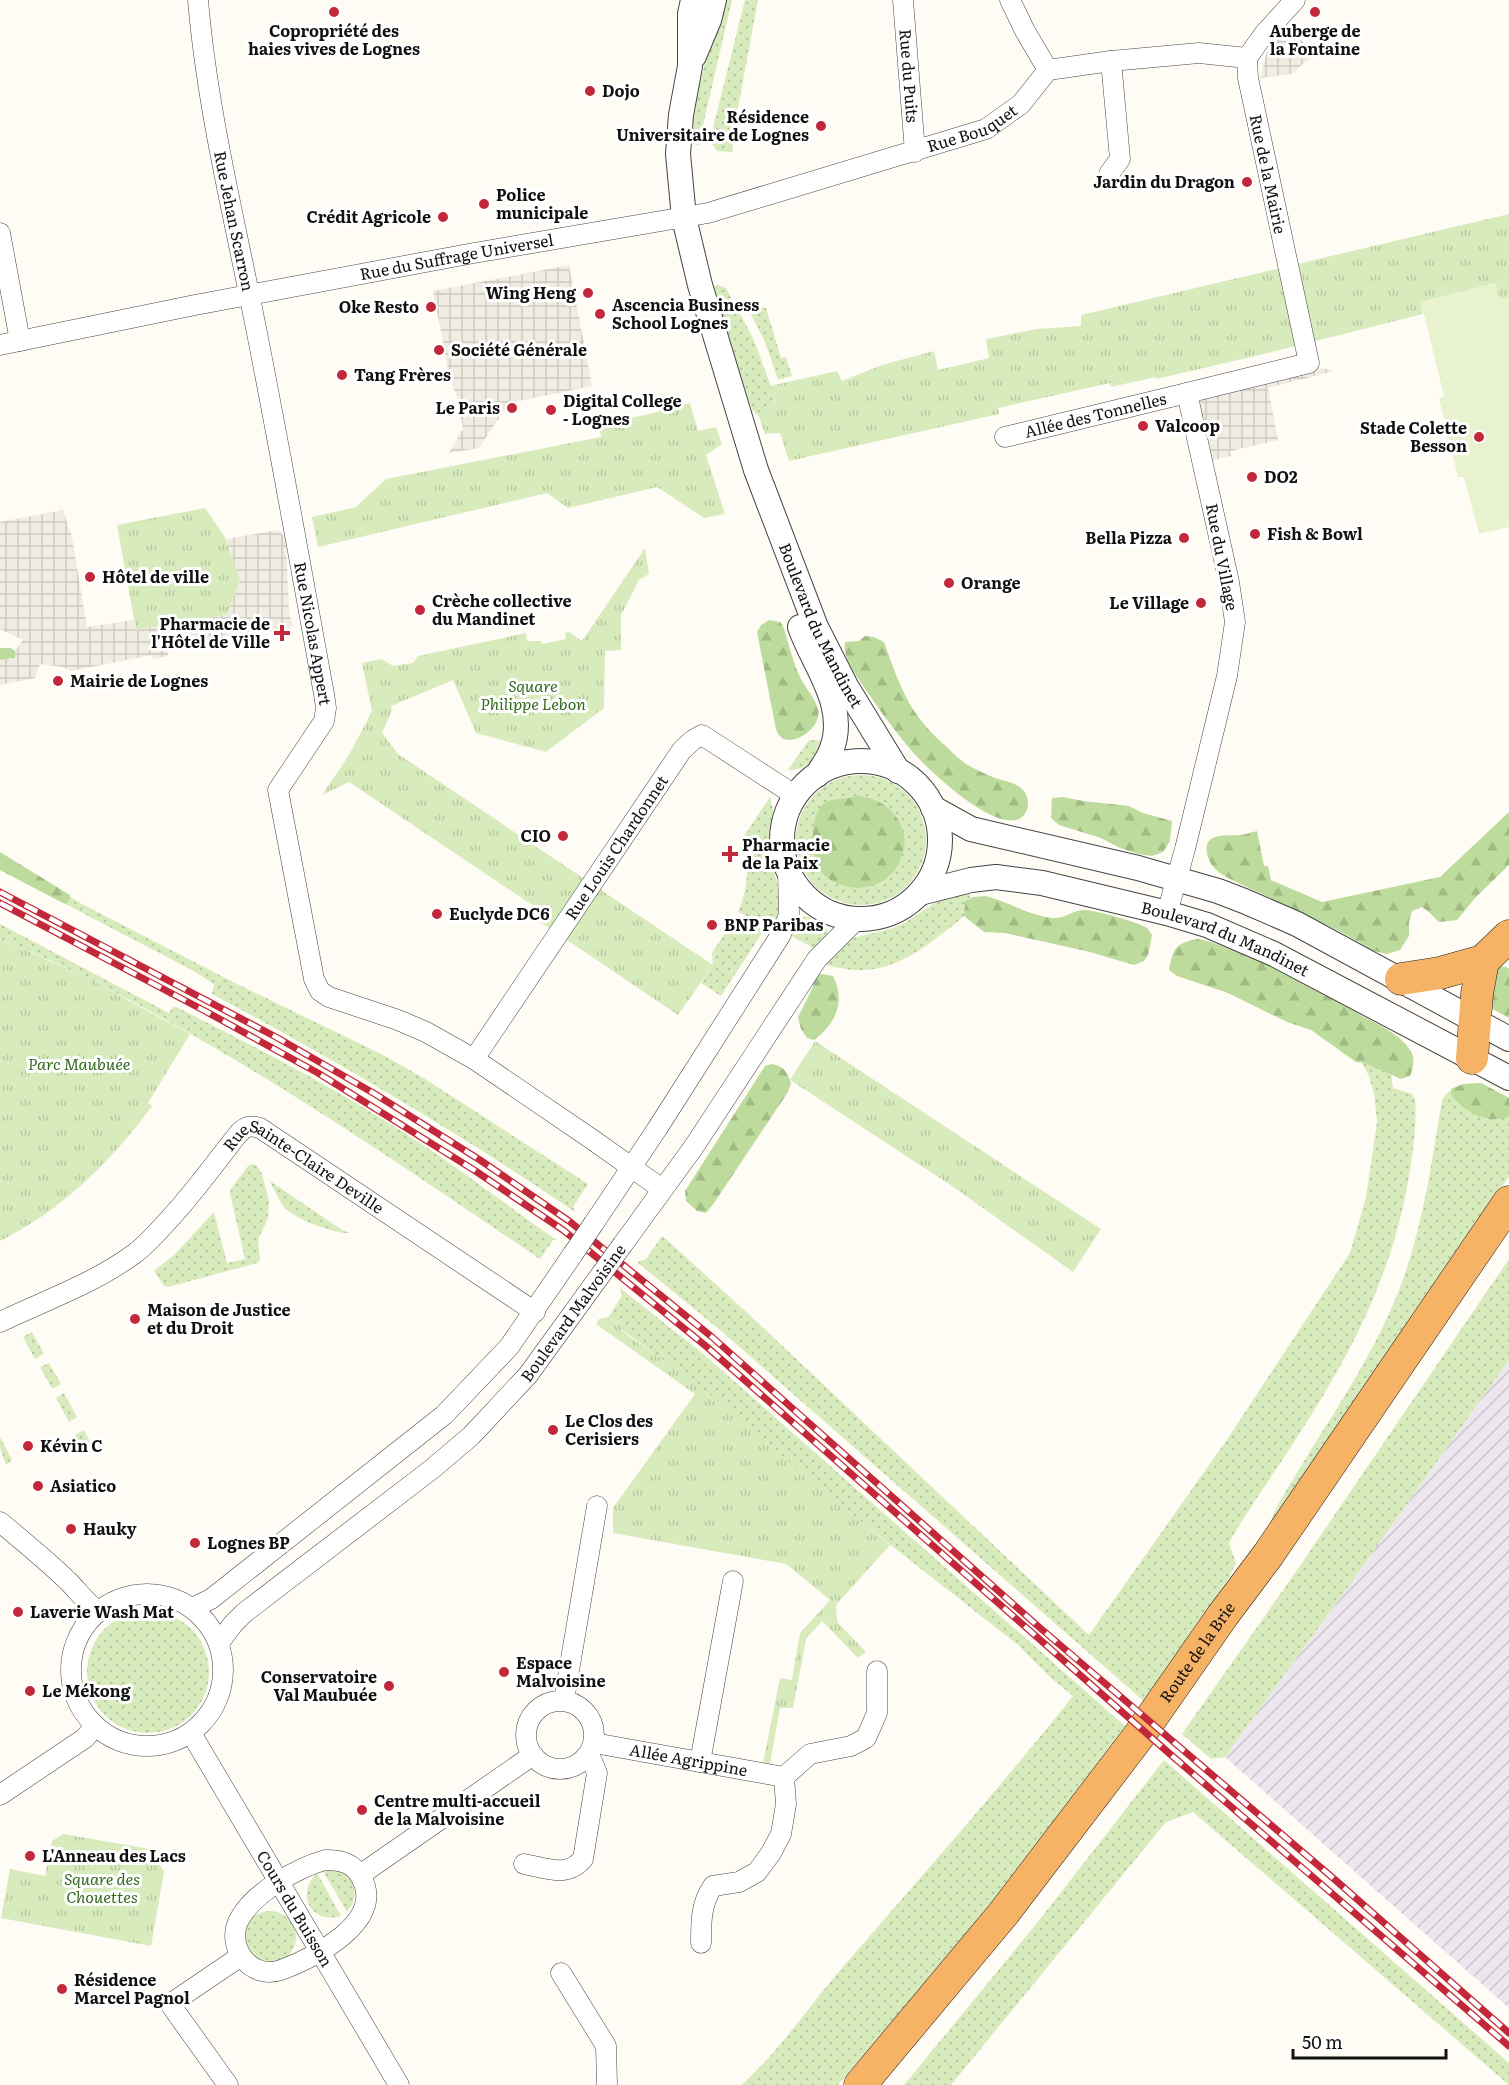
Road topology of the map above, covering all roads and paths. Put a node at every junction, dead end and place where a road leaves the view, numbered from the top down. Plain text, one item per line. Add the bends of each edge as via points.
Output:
1 (198, 0) edge
2 (693, 0) edge
3 (714, 0) edge
4 (903, 0) edge
5 (1010, 0) edge
6 (1295, 0) edge
7 (1247, 58) junction
8 (1111, 61) junction
9 (690, 66) junction
10 (1048, 70) junction
11 (913, 152) junction
12 (1109, 174) dead end
13 (674, 220) junction
14 (0, 233) edge
15 (250, 295) junction
16 (20, 341) junction
17 (0, 345) edge
18 (1187, 393) junction
19 (1005, 437) dead end
20 (756, 470) junction
21 (898, 771) junction
22 (817, 775) junction
23 (796, 796) junction
24 (933, 808) junction
25 (788, 871) junction
26 (1177, 879) junction
27 (920, 893) junction
28 (1167, 912) junction
29 (857, 919) junction
30 (1509, 936) edge
31 (1483, 961) junction
32 (1401, 979) junction
33 (1476, 1020) junction
34 (1509, 1039) edge
35 (1472, 1058) junction
36 (474, 1059) junction
37 (1507, 1077) edge
38 (631, 1167) junction
39 (662, 1189) junction
40 (1509, 1202) edge
41 (1509, 1234) edge
42 (535, 1312) junction
43 (0, 1322) edge
44 (597, 1506) dead end
45 (0, 1522) edge
46 (733, 1581) dead end
47 (192, 1608) junction
48 (98, 1611) junction
49 (219, 1643) junction
50 (877, 1671) dead end
51 (564, 1700) junction
52 (95, 1726) junction
53 (191, 1733) junction
54 (591, 1749) junction
55 (533, 1755) junction
56 (700, 1762) junction
57 (784, 1777) junction
58 (0, 1796) edge
59 (524, 1864) dead end
60 (360, 1875) junction
61 (280, 1882) junction
62 (701, 1943) dead end
63 (319, 1951) junction
64 (241, 1956) junction
65 (561, 1973) dead end
66 (223, 2083) edge
67 (399, 2085) edge
68 (607, 2085) edge
69 (860, 2085) edge
70 (886, 2085) edge

1 - 15 street, Rue Jehan Scarron via 205,64
2 - 9 street, Boulevard du Mandinet
3 - 9 street, Boulevard du Mandinet
4 - 11 street, Rue du Puits
5 - 10 street
6 - 7 street
7 - 8 street via 1199,53
7 - 18 street, Rue de la Mairie via 1248,78 1309,363
8 - 10 street
8 - 12 street via 1120,159
9 - 13 street, Boulevard du Mandinet via 681,115
10 - 11 street, Rue Bouquet via 1021,104 986,129
11 - 13 street, Rue Bouquet
13 - 15 street, Rue du Suffrage Universel
13 - 20 street, Boulevard du Mandinet via 700,285
14 - 16 street
15 - 16 street, Rue Jehan Scarron
15 - 36 street, Rue Nicolas Appert via 326,708 317,733 278,790 314,979 320,991 329,997 398,1020
16 - 17 street, Rue Jehan Scarron
18 - 19 street, Allée des Tonnelles
18 - 26 street, Rue du Village via 1235,622 1227,676
20 - 21 street, Boulevard du Mandinet via 816,627 846,686
20 - 22 street, Boulevard du Mandinet via 756,507 804,639 837,714 831,752
21 - 22 street via 885,765 857,762
21 - 24 street via 919,787
22 - 23 street
23 - 25 street via 784,825
23 - 36 street, Rue Louis Chardonnet via 702,735 693,740 682,750
24 - 26 street via 971,829
24 - 27 street via 939,853
25 - 29 street via 816,905 836,915
25 - 38 street, Boulevard Malvoisine via 789,915 780,936
26 - 28 street, Rue du Village
26 - 32 street via 1218,891 1298,924
27 - 28 street, Boulevard du Mandinet via 996,877 1042,883
27 - 29 street via 885,916
28 - 35 street, Boulevard du Mandinet via 1274,954
29 - 39 street, Boulevard Malvoisine via 817,959
30 - 31 highway
31 - 32 highway
31 - 33 highway
32 - 33 street
33 - 34 street
33 - 35 highway
35 - 37 street, Boulevard du Mandinet
36 - 38 street
38 - 39 street
38 - 42 street, Boulevard Malvoisine, bridge
39 - 49 street, Boulevard Malvoisine, bridge via 528,1376 471,1436 244,1613
40 - 69 highway, Route de la Brie via 1268,1555 1138,1737 1003,1914
41 - 70 highway, Route de la Brie via 1153,1750 1066,1866
42 - 43 street, Rue Sainte-Claire Deville via 252,1126 244,1127 187,1202 136,1253 82,1286
42 - 47 street, Boulevard Malvoisine via 496,1363 444,1415 212,1599
44 - 51 street
45 - 48 street
46 - 56 street
47 - 48 street via 169,1598 144,1594 120,1599
47 - 49 street
48 - 52 street via 74,1647 71,1668 73,1690 81,1710
49 - 53 street via 224,1663 217,1703
50 - 57 street via 877,1713 866,1738 851,1746 810,1754
51 - 54 street via 585,1710 592,1720 595,1732
51 - 55 street via 543,1704 529,1720 526,1741
52 - 53 street via 112,1738 152,1747
52 - 58 street via 85,1738
53 - 61 street, Cours du Buisson
54 - 55 street via 580,1763 570,1768 547,1766
54 - 56 street, Allée Agrippine
54 - 59 street via 597,1773 583,1859 575,1868 564,1871
55 - 60 street
56 - 57 street, Allée Agrippine
57 - 62 street via 786,1804 781,1834 757,1872 740,1882 713,1886 701,1917
60 - 61 street via 350,1864 325,1860
60 - 63 street via 366,1887 366,1903 360,1919
61 - 63 street, Cours du Buisson
61 - 64 street via 250,1905 240,1919 235,1944
63 - 64 street via 277,1971 263,1972 250,1967
63 - 67 street, Cours du Buisson
64 - 66 street via 170,2004
65 - 68 street via 606,2046

